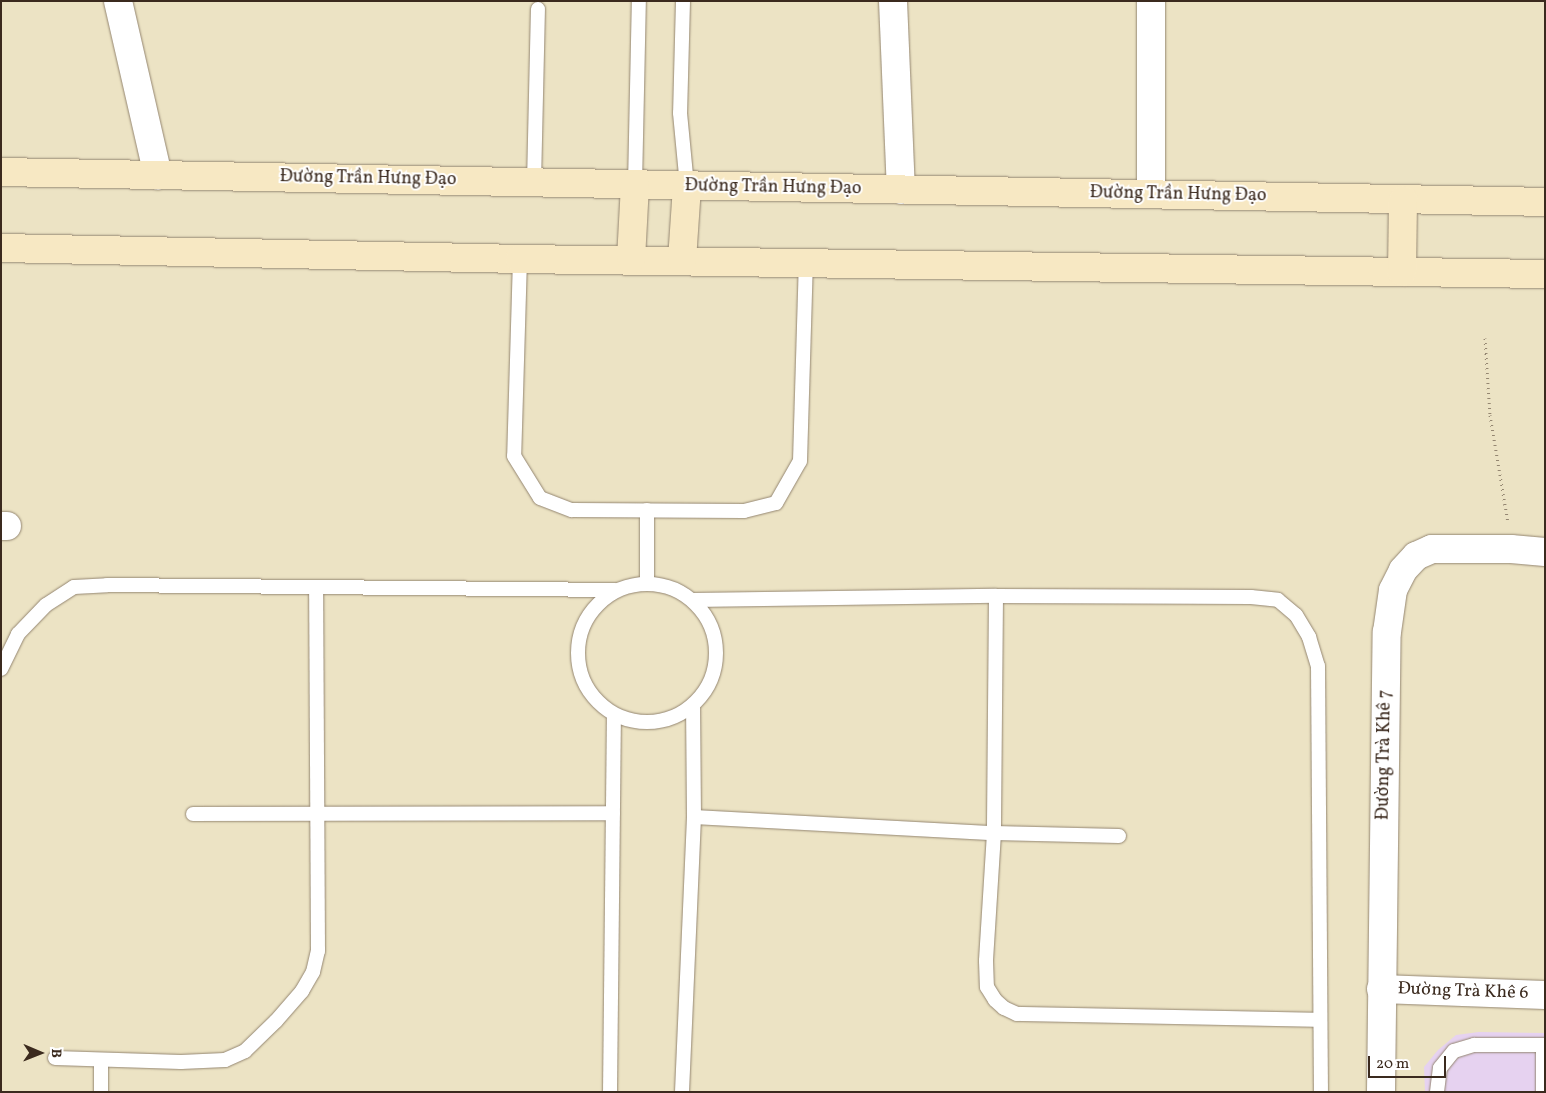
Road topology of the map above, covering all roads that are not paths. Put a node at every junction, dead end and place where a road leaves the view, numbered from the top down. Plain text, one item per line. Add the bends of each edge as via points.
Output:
1 (118, 1) edge
2 (639, 1) edge
3 (683, 1) edge
4 (893, 1) edge
5 (1151, 1) edge
6 (538, 10) dead end
7 (1, 172) edge
8 (158, 175) junction
9 (534, 183) junction
10 (634, 185) junction
11 (687, 186) junction
12 (901, 190) junction
13 (1152, 193) junction
14 (1403, 200) junction
15 (1545, 202) edge
16 (1, 248) edge
17 (520, 259) junction
18 (631, 259) junction
19 (682, 260) junction
20 (806, 263) junction
21 (1402, 272) junction
22 (1545, 274) edge
23 (647, 510) junction
24 (1545, 552) edge
25 (647, 583) junction
26 (316, 588) junction
27 (615, 590) junction
28 (996, 596) junction
29 (693, 600) junction
30 (1, 669) edge
31 (693, 706) junction
32 (614, 714) junction
33 (613, 813) junction
34 (193, 814) dead end
35 (316, 814) junction
36 (694, 817) junction
37 (994, 833) junction
38 (1119, 836) dead end
39 (1381, 989) junction
40 (1545, 994) edge
41 (1320, 1020) junction
42 (1544, 1045) edge
43 (55, 1058) dead end
44 (101, 1061) junction
45 (100, 1092) edge
46 (610, 1092) edge
47 (682, 1092) edge
48 (1321, 1092) edge
49 (1381, 1092) edge
50 (1437, 1092) edge
51 (1543, 1092) edge

1 - 8 street
2 - 10 lane
3 - 11 lane via 680,113
4 - 12 street
5 - 13 street
6 - 9 lane
7 - 8 main road, Đường Trần Hưng Đạo
8 - 9 main road, Đường Trần Hưng Đạo
9 - 10 main road, Đường Trần Hưng Đạo
10 - 11 main road, Đường Trần Hưng Đạo
10 - 18 main road
11 - 12 main road, Đường Trần Hưng Đạo
11 - 19 main road
12 - 13 main road, Đường Trần Hưng Đạo
13 - 14 main road, Đường Trần Hưng Đạo
14 - 15 main road, Đường Trần Hưng Đạo
14 - 21 main road
16 - 17 main road
17 - 18 main road
17 - 23 lane via 514,456 540,498 572,510
18 - 19 main road
19 - 20 main road
20 - 21 main road
20 - 23 lane via 800,461 776,503 744,511
21 - 22 main road
23 - 25 lane
24 - 39 street, Đường Trà Khê 7 via 1511,548 1432,549 1416,556 1403,570 1393,590 1387,632
25 - 27 lane via 630,584
25 - 29 lane via 671,588
26 - 27 lane
26 - 30 lane via 74,587 46,605 18,634
26 - 35 lane
27 - 32 lane via 595,606 582,628 578,644 578,661 589,692
28 - 29 lane
28 - 37 lane
28 - 41 lane via 1251,597 1278,600 1296,615 1309,637 1318,666
29 - 31 lane via 712,628 716,662 712,678
31 - 32 lane via 663,721 646,723
31 - 36 lane
32 - 33 lane
33 - 35 lane
33 - 46 lane
34 - 35 lane
35 - 44 lane via 318,950 313,972 302,991 276,1021 245,1051 225,1060
36 - 37 lane
36 - 47 lane
37 - 38 lane
37 - 41 lane via 986,960 988,987 1004,1008 1017,1014
39 - 40 street, Đường Trà Khê 6
39 - 49 street, Đường Trà Khê 7
41 - 48 lane
42 - 50 lane via 1474,1045 1454,1051 1440,1068
42 - 51 lane
43 - 44 lane
44 - 45 lane

